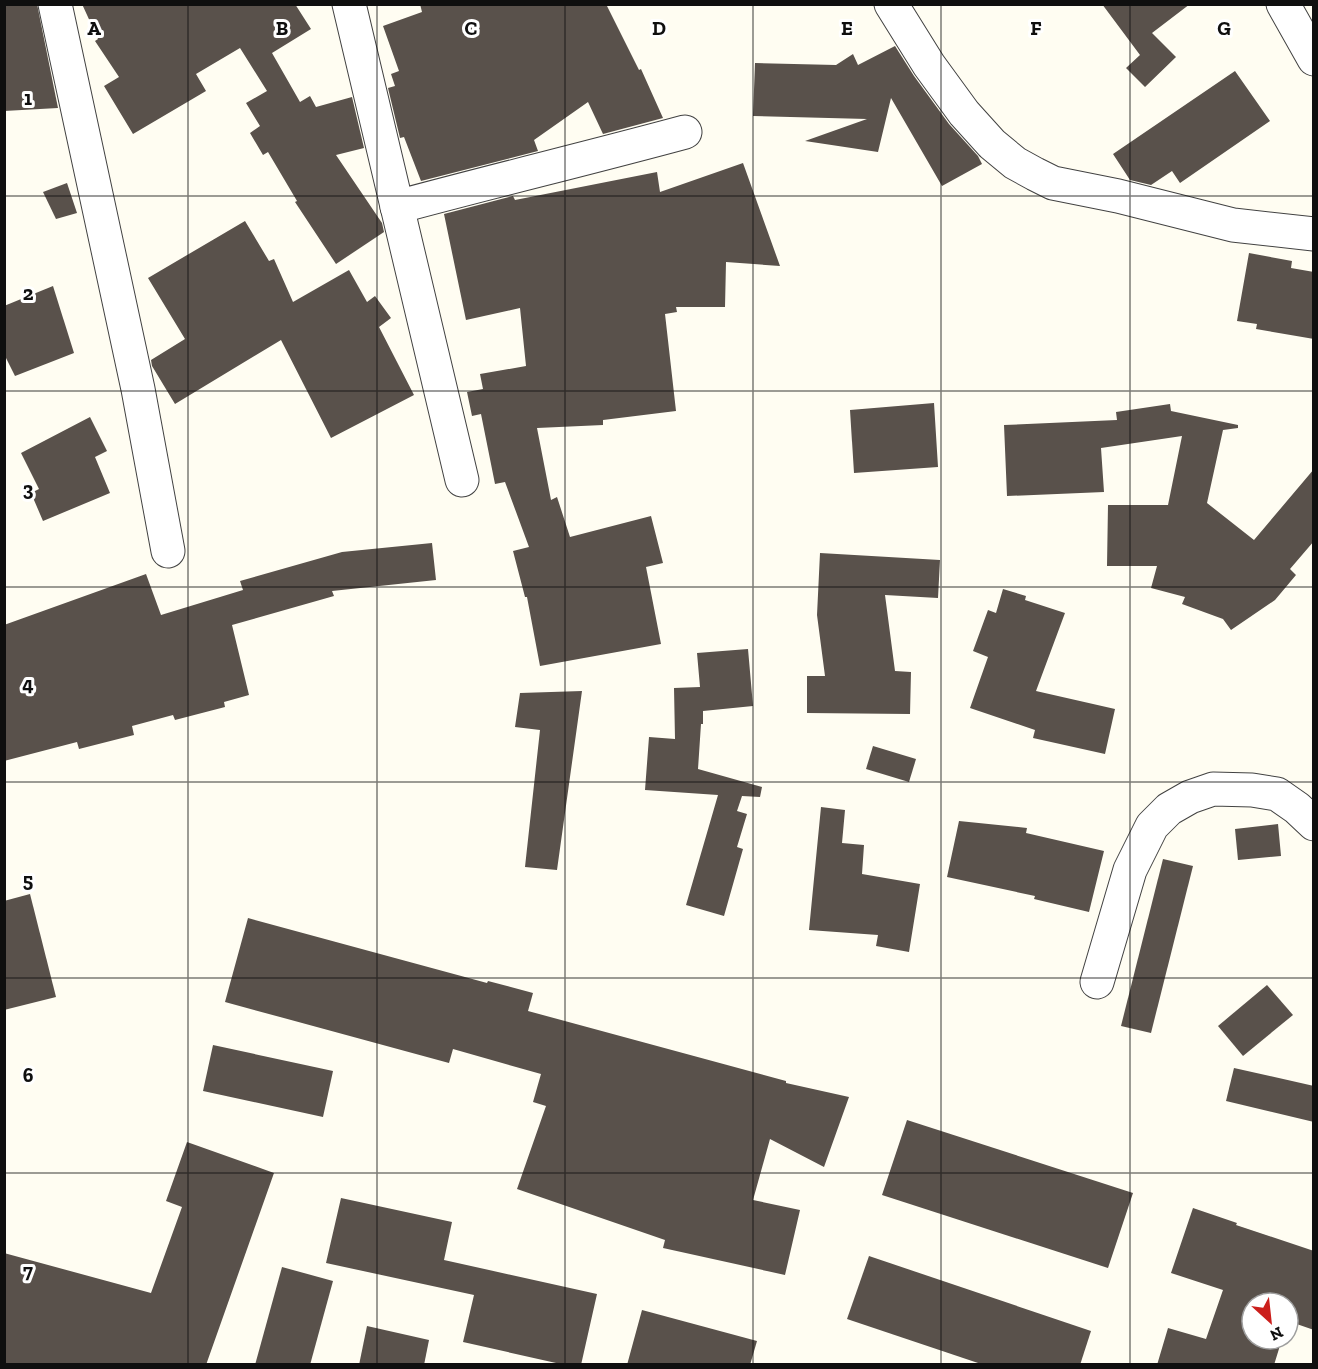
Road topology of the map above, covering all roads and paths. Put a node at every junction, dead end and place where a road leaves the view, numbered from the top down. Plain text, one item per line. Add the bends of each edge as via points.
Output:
1 (55, 4) edge
2 (349, 4) edge
3 (891, 4) edge
4 (1283, 4) edge
5 (1314, 59) edge
6 (685, 132) dead end
7 (397, 207) junction
8 (1314, 234) edge
9 (462, 480) dead end
10 (168, 551) dead end
11 (1314, 824) edge
12 (1097, 982) dead end

1 - 10 street via 138,389
2 - 7 street
3 - 8 street via 964,113 992,144 1035,174 1053,183 1233,225
4 - 5 street
6 - 7 street
7 - 9 street
11 - 12 street via 1277,794 1252,790 1213,789 1169,809 1152,826 1130,870

